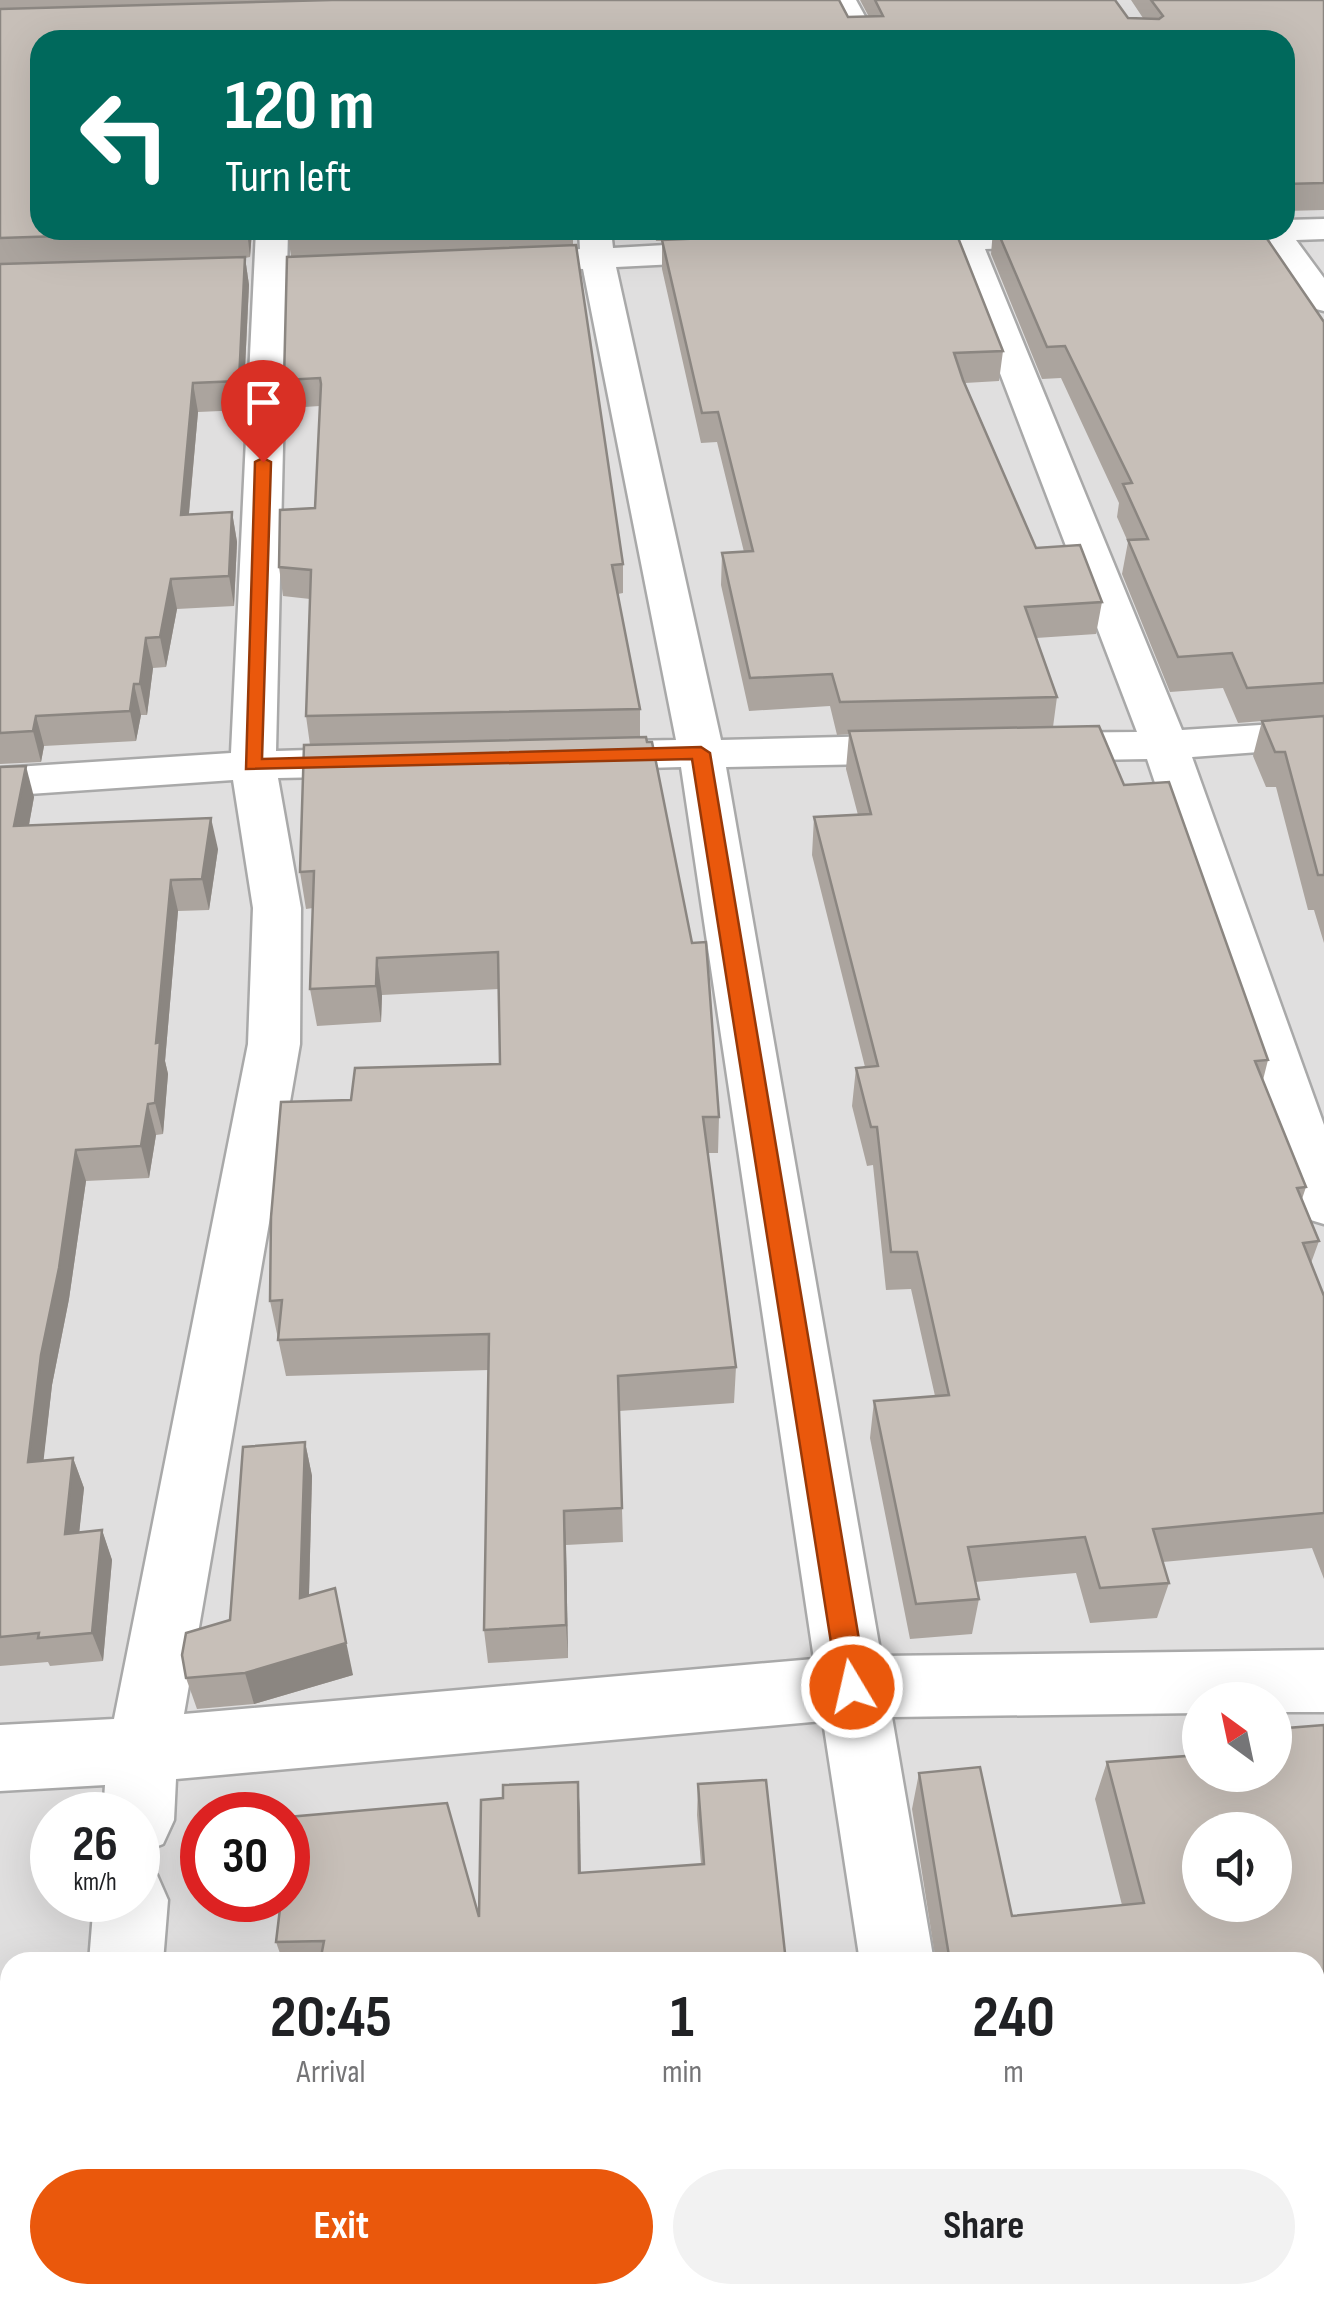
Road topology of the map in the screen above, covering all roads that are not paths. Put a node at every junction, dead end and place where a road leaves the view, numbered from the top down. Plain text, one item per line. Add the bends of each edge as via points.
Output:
1 (844, 0) edge
2 (859, 30) edge
3 (1295, 230) edge
4 (1324, 230) edge
5 (906, 240) edge
6 (966, 240) edge
7 (1279, 240) edge
8 (596, 244) edge
9 (849, 245) edge
10 (772, 249) edge
11 (539, 261) edge
12 (270, 262) edge
13 (1324, 301) edge
14 (1324, 734) edge
15 (1164, 745) junction
16 (701, 753) junction
17 (545, 757) edge
18 (428, 760) edge
19 (252, 765) junction
20 (0, 782) edge
21 (1324, 1203) edge
22 (1324, 1681) edge
23 (852, 1687) junction
24 (143, 1750) junction
25 (0, 1758) edge
26 (140, 1792) edge
27 (129, 1922) edge
28 (127, 1952) edge
29 (895, 1952) edge

1 - 2 street
3 - 4 street
5 - 9 street
6 - 15 street
7 - 13 street
8 - 10 street
8 - 11 street
8 - 16 street
12 - 19 street
14 - 15 street
15 - 16 street
15 - 21 street
16 - 17 street
16 - 23 street
18 - 19 street
19 - 20 street
19 - 24 street via 277,908 274,1044
22 - 23 street
23 - 24 street
23 - 29 street
24 - 25 street
24 - 26 street
27 - 28 street

